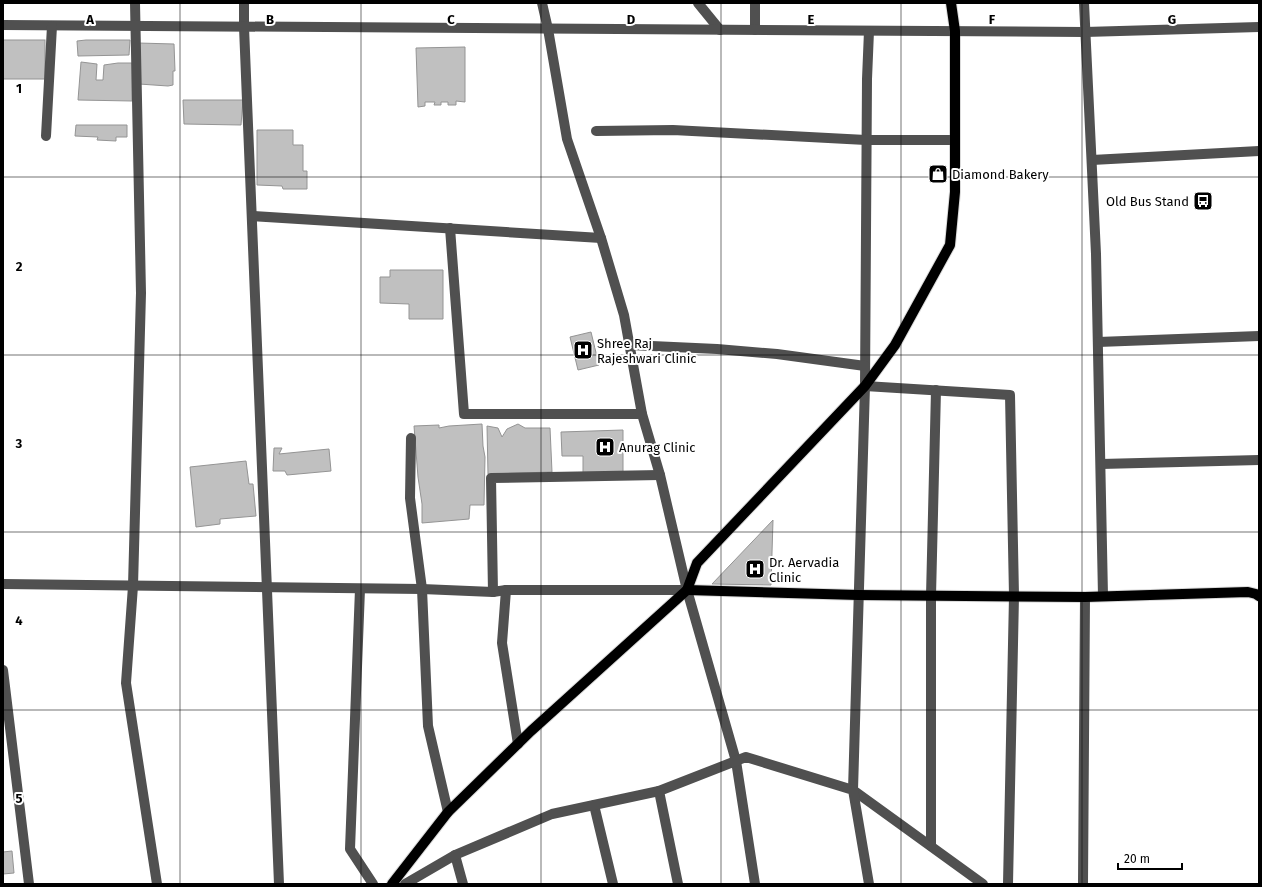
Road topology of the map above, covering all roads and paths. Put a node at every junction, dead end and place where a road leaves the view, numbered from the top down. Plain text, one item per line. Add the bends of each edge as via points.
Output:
1 (134, 3) edge
2 (244, 3) edge
3 (542, 3) edge
4 (698, 3) edge
5 (755, 3) edge
6 (951, 3) edge
7 (1084, 3) edge
8 (3, 25) edge
9 (52, 26) junction
10 (135, 26) junction
11 (244, 27) junction
12 (1259, 27) edge
13 (548, 29) junction
14 (720, 30) junction
15 (755, 30) junction
16 (870, 31) junction
17 (955, 31) junction
18 (1085, 32) junction
19 (596, 131) dead end
20 (46, 136) dead end
21 (866, 140) junction
22 (955, 140) junction
23 (1259, 151) edge
24 (1092, 160) junction
25 (252, 216) junction
26 (450, 228) junction
27 (601, 238) junction
28 (1259, 336) edge
29 (1098, 342) junction
30 (630, 345) junction
31 (865, 366) junction
32 (865, 386) junction
33 (936, 390) junction
34 (642, 414) junction
35 (411, 438) dead end
36 (1259, 460) edge
37 (1101, 464) junction
38 (660, 475) junction
39 (3, 584) edge
40 (133, 586) junction
41 (267, 587) junction
42 (360, 589) junction
43 (422, 589) junction
44 (506, 590) junction
45 (688, 590) junction
46 (493, 592) junction
47 (858, 595) junction
48 (931, 596) junction
49 (1014, 596) junction
50 (1103, 596) junction
51 (1259, 596) edge
52 (1085, 598) junction
53 (3, 670) edge
54 (518, 744) junction
55 (736, 761) junction
56 (853, 790) junction
57 (659, 791) junction
58 (594, 805) junction
59 (448, 812) junction
60 (931, 846) junction
61 (455, 855) junction
62 (29, 884) edge
63 (157, 884) edge
64 (280, 884) edge
65 (373, 884) edge
66 (392, 884) edge
67 (405, 884) edge
68 (463, 884) edge
69 (613, 884) edge
70 (678, 884) edge
71 (755, 884) edge
72 (869, 884) edge
73 (983, 884) edge
74 (1008, 884) edge
75 (1083, 884) edge

1 - 10 street
2 - 11 street
3 - 13 street
4 - 14 street
5 - 15 street
6 - 17 main road
7 - 18 street
8 - 9 street
9 - 10 street
9 - 20 street
10 - 11 street
10 - 40 street via 141,293
11 - 13 street
11 - 25 street
12 - 18 street
13 - 14 street
13 - 27 street via 567,140
14 - 15 street
15 - 16 street
16 - 17 street
16 - 21 street via 866,79
17 - 18 street
17 - 22 main road
18 - 24 street
19 - 21 street via 673,130
21 - 22 street
21 - 31 street
22 - 32 main road via 955,192 950,245 895,345
23 - 24 street
24 - 29 street
25 - 26 street
25 - 41 street
26 - 27 street
26 - 34 street via 464,414
27 - 30 street via 624,315
28 - 29 street
29 - 37 street
30 - 31 street via 777,354
30 - 34 street
31 - 32 street
32 - 33 street
32 - 45 main road via 697,563
32 - 47 street
33 - 48 street
33 - 49 street via 1010,395
34 - 38 street
35 - 43 street via 410,498
36 - 37 street
37 - 50 street
38 - 45 street
38 - 46 street via 491,478
39 - 40 street
40 - 41 street
40 - 63 street via 126,683
41 - 42 street
41 - 64 street
42 - 43 street
42 - 65 street via 350,849
43 - 46 street
43 - 59 street via 428,726
44 - 45 street
44 - 46 street
44 - 54 street via 502,643
45 - 47 main road
45 - 54 main road
45 - 55 street
47 - 48 main road
47 - 56 street
48 - 49 main road
48 - 60 street
49 - 52 main road
49 - 74 street
50 - 51 main road via 1248,592
50 - 52 main road
52 - 75 street
53 - 62 street
54 - 59 main road
55 - 56 street via 746,757
55 - 57 street
55 - 71 street
56 - 60 street
56 - 72 street
57 - 58 street
57 - 70 street
58 - 61 street via 552,814
58 - 69 street
59 - 66 main road
60 - 73 street
61 - 67 street
61 - 68 street

